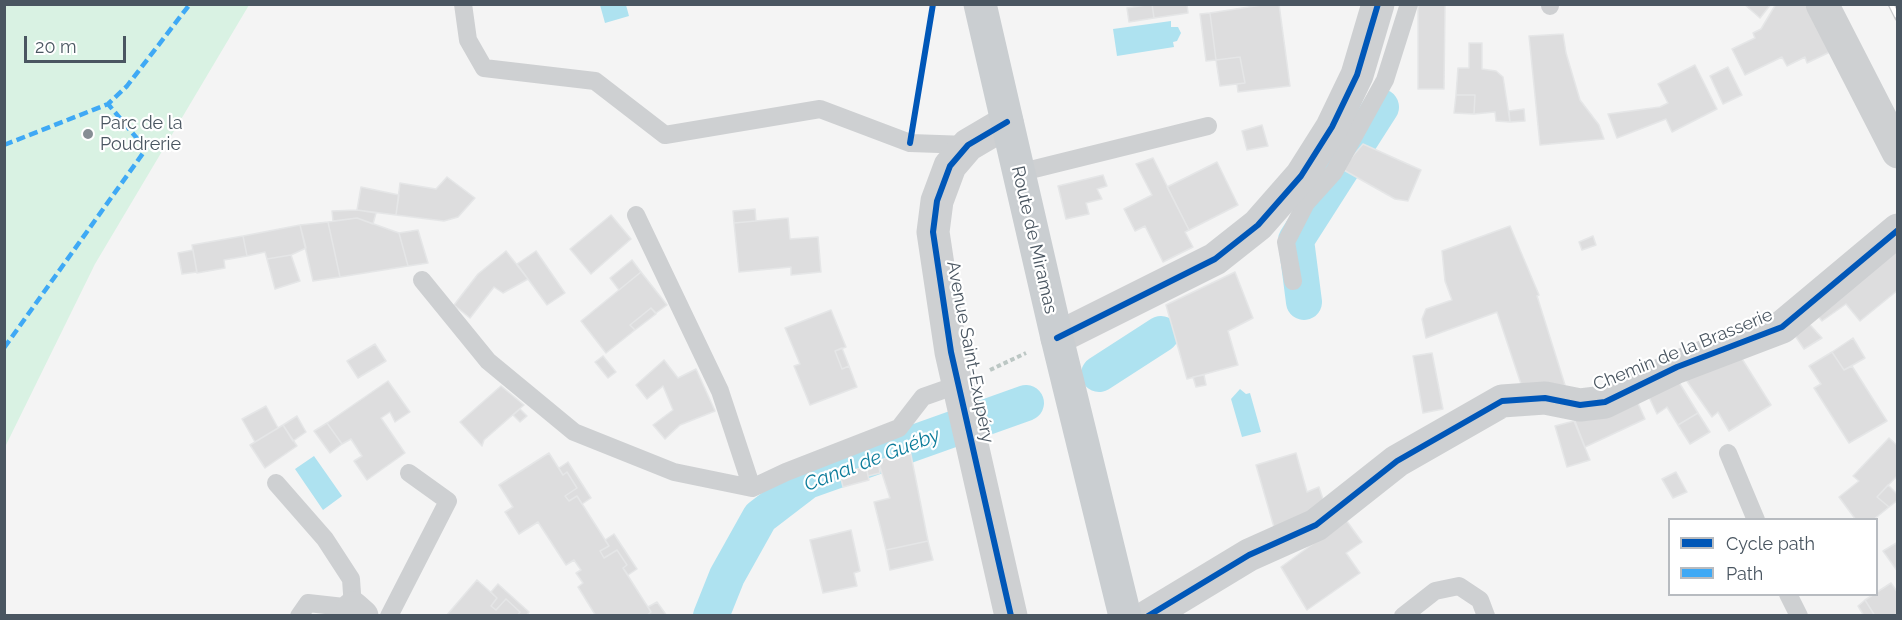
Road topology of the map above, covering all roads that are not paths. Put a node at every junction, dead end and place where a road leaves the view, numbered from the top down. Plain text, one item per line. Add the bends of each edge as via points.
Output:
1 (463, 4) edge
2 (980, 4) edge
3 (1378, 4) edge
4 (1409, 4) edge
5 (1822, 4) edge
6 (1007, 122) junction
7 (1208, 126) dead end
8 (968, 145) junction
9 (1898, 152) edge
10 (1018, 173) junction
11 (636, 215) dead end
12 (1898, 230) edge
13 (422, 280) dead end
14 (1293, 281) dead end
15 (1057, 338) junction
16 (960, 384) junction
17 (1728, 453) dead end
18 (410, 473) dead end
19 (276, 483) dead end
20 (752, 488) junction
21 (1756, 518) edge
22 (1789, 596) edge
23 (1185, 606) edge
24 (357, 612) edge
25 (299, 615) edge
26 (389, 615) edge
27 (1011, 615) edge
28 (1131, 615) edge
29 (1403, 615) edge
30 (1486, 615) edge
31 (1799, 615) edge

1 - 8 lane via 468,40 484,68 596,81 665,135 820,109 910,143
2 - 6 main road, Route de Miramas
3 - 15 street via 1357,75 1332,127 1301,176 1258,225 1215,259
4 - 14 lane via 1384,80 1334,172 1306,203 1286,242
5 - 9 street
6 - 8 street, Avenue Saint-Exupéry
6 - 10 main road, Route de Miramas
7 - 10 lane
8 - 16 street, Avenue Saint-Exupéry via 950,166 937,201 933,232 951,352
10 - 15 main road, Route de Miramas
11 - 20 lane via 720,391
12 - 23 street, Chemin de la Brasserie via 1782,327 1677,368 1605,402 1580,405 1545,398 1502,400 1397,461 1316,525 1249,555
13 - 20 lane via 488,361 574,432 674,472
15 - 28 main road, Route de Miramas
16 - 20 lane via 923,397 899,428
16 - 27 street, Avenue Saint-Exupéry
17 - 21 lane
18 - 26 lane via 448,501
19 - 24 lane via 325,539 351,579
22 - 31 lane
23 - 28 street, Chemin de la Brasserie
24 - 25 lane via 308,603
29 - 30 lane via 1435,591 1459,586 1480,600

